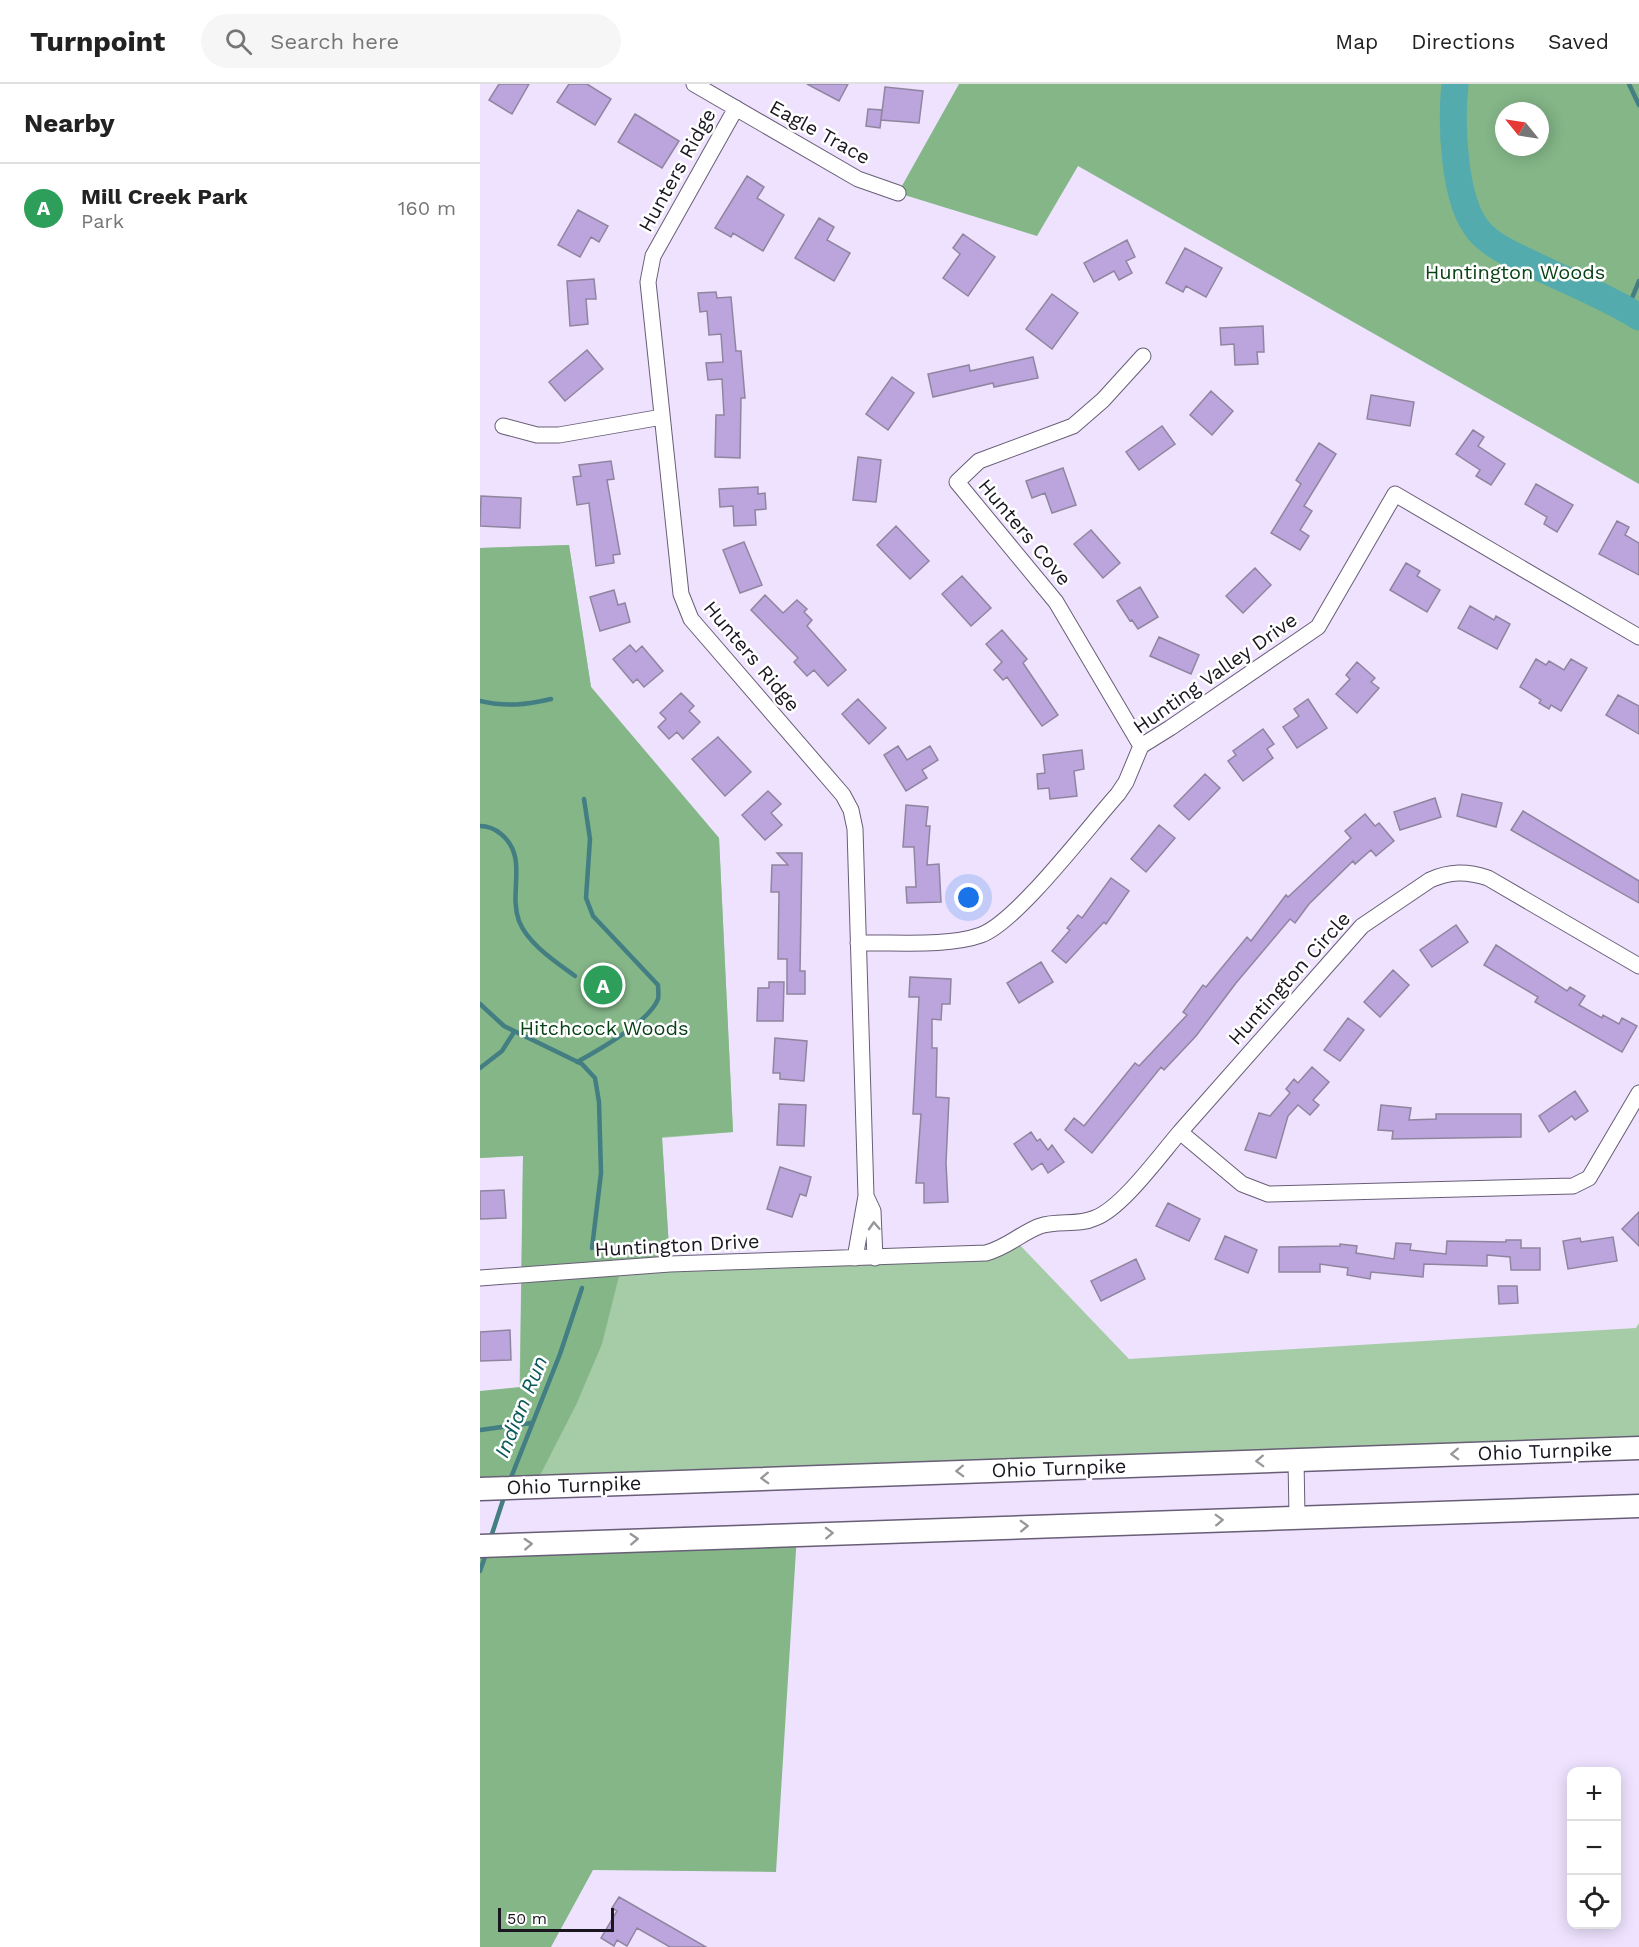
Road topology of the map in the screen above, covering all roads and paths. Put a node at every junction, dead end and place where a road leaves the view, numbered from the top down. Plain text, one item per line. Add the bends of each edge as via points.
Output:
1 (694, 84) edge
2 (736, 108) junction
3 (898, 193) dead end
4 (1143, 356) dead end
5 (662, 417) junction
6 (503, 426) dead end
7 (1639, 637) edge
8 (1141, 746) junction
9 (858, 943) junction
10 (1639, 966) edge
11 (1639, 1093) edge
12 (1180, 1132) junction
13 (866, 1196) junction
14 (855, 1258) junction
15 (875, 1258) junction
16 (480, 1278) edge
17 (1639, 1448) edge
18 (1296, 1459) junction
19 (480, 1489) edge
20 (1639, 1506) edge
21 (1297, 1517) junction
22 (480, 1546) edge

1 - 2 street, Eagle Trace
2 - 3 street, Eagle Trace via 858,179
2 - 5 street, Hunters Ridge via 650,266 648,282
4 - 8 street, Hunters Cove via 1073,426 979,461 957,482 1056,602
5 - 6 street via 560,435 537,435
5 - 9 street, Hunters Ridge via 685,609 843,795 851,810
7 - 8 street, Hunting Valley Drive via 1395,494 1318,627
8 - 9 street, Hunting Valley Drive via 1118,794 1000,925 964,939
9 - 13 street, Hunters Ridge
10 - 12 street, Huntington Circle via 1488,878 1473,873 1442,875 1362,926
11 - 12 street via 1588,1179 1573,1186 1268,1194 1242,1184
12 - 15 street, Huntington Circle via 1117,1204 1095,1219 1042,1225 1002,1249 986,1253
13 - 14 street, Hunters Ridge
15 -> 13 street, Hunters Ridge via 873,1211
14 - 15 street, Huntington Drive
14 - 16 street, Huntington Drive via 670,1264
17 -> 18 highway, Ohio Turnpike
18 -> 19 highway, Ohio Turnpike
18 - 21 street
20 - 21 highway
22 -> 21 highway

